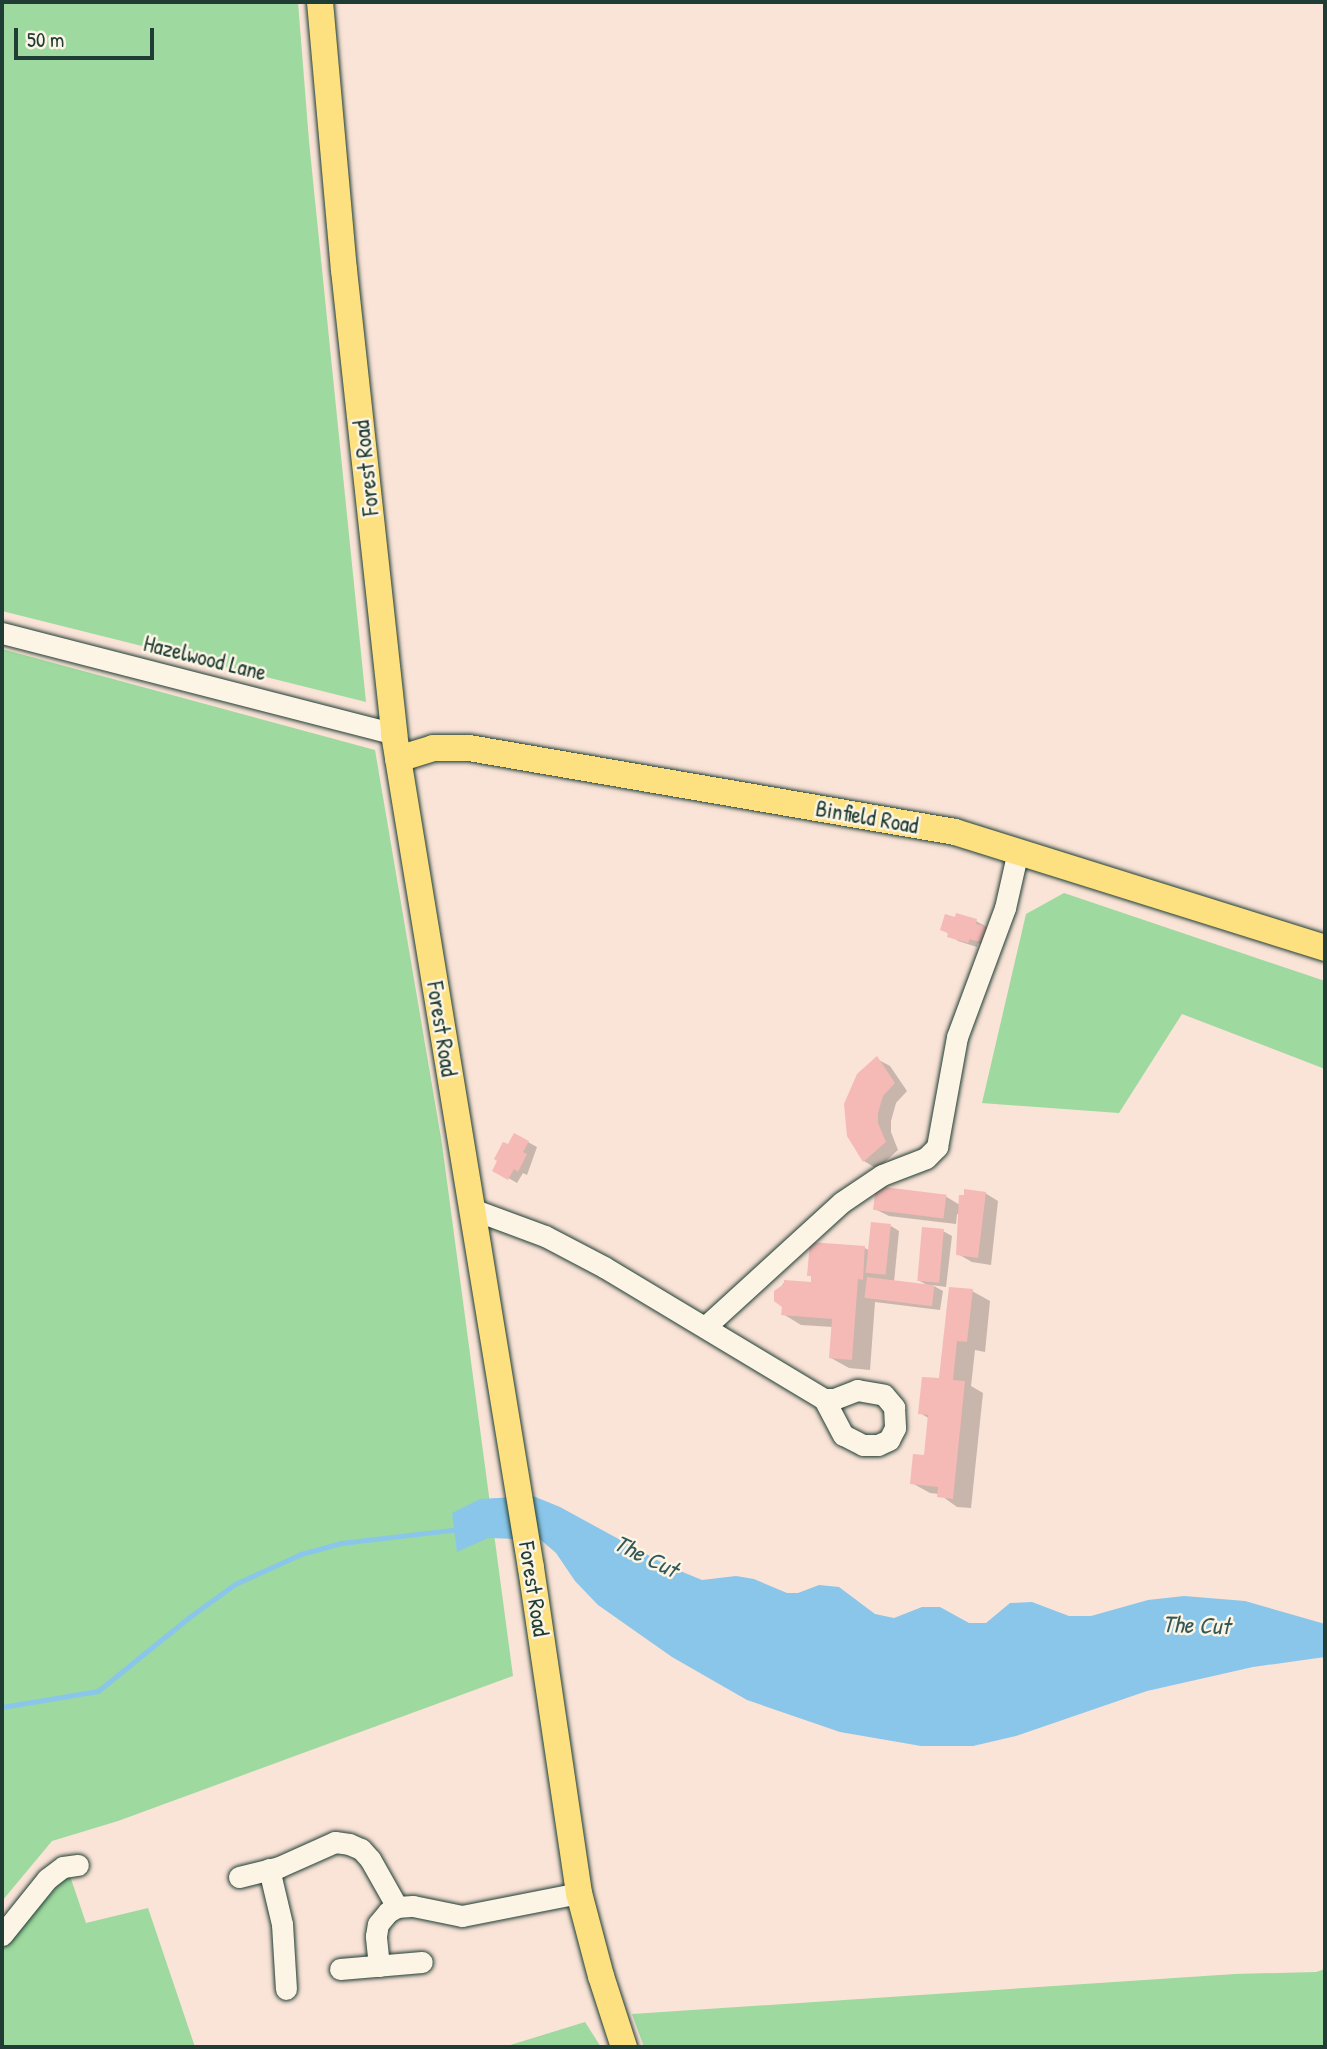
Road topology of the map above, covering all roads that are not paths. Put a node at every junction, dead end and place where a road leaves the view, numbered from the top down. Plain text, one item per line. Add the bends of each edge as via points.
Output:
1 (320, 2) edge
2 (2, 633) edge
3 (396, 746) junction
4 (1018, 850) junction
5 (1325, 948) edge
6 (472, 1209) junction
7 (705, 1327) junction
8 (824, 1399) dead end
9 (78, 1865) dead end
10 (269, 1869) junction
11 (239, 1877) dead end
12 (579, 1893) junction
13 (397, 1908) junction
14 (2, 1936) edge
15 (422, 1962) dead end
16 (379, 1966) junction
17 (340, 1969) dead end
18 (286, 1989) dead end
19 (624, 2047) edge

1 - 3 main road, Forest Road
2 - 3 street, Hazelwood Lane
3 - 4 main road, Binfield Road via 468,748 955,832
3 - 6 main road, Forest Road
4 - 5 main road, Binfield Road
4 - 7 street via 1005,908 957,1037 937,1147 926,1158 882,1175 842,1202
6 - 7 street via 545,1236
6 - 12 main road, Forest Road
7 - 8 street
9 - 14 street via 64,1867 47,1879
10 - 11 street
10 - 13 street via 335,1842 349,1844 370,1859
10 - 18 street via 282,1924
12 - 13 street via 462,1916 413,1906
12 - 19 main road, Forest Road
13 - 16 street via 379,1924
15 - 16 street
16 - 17 street

